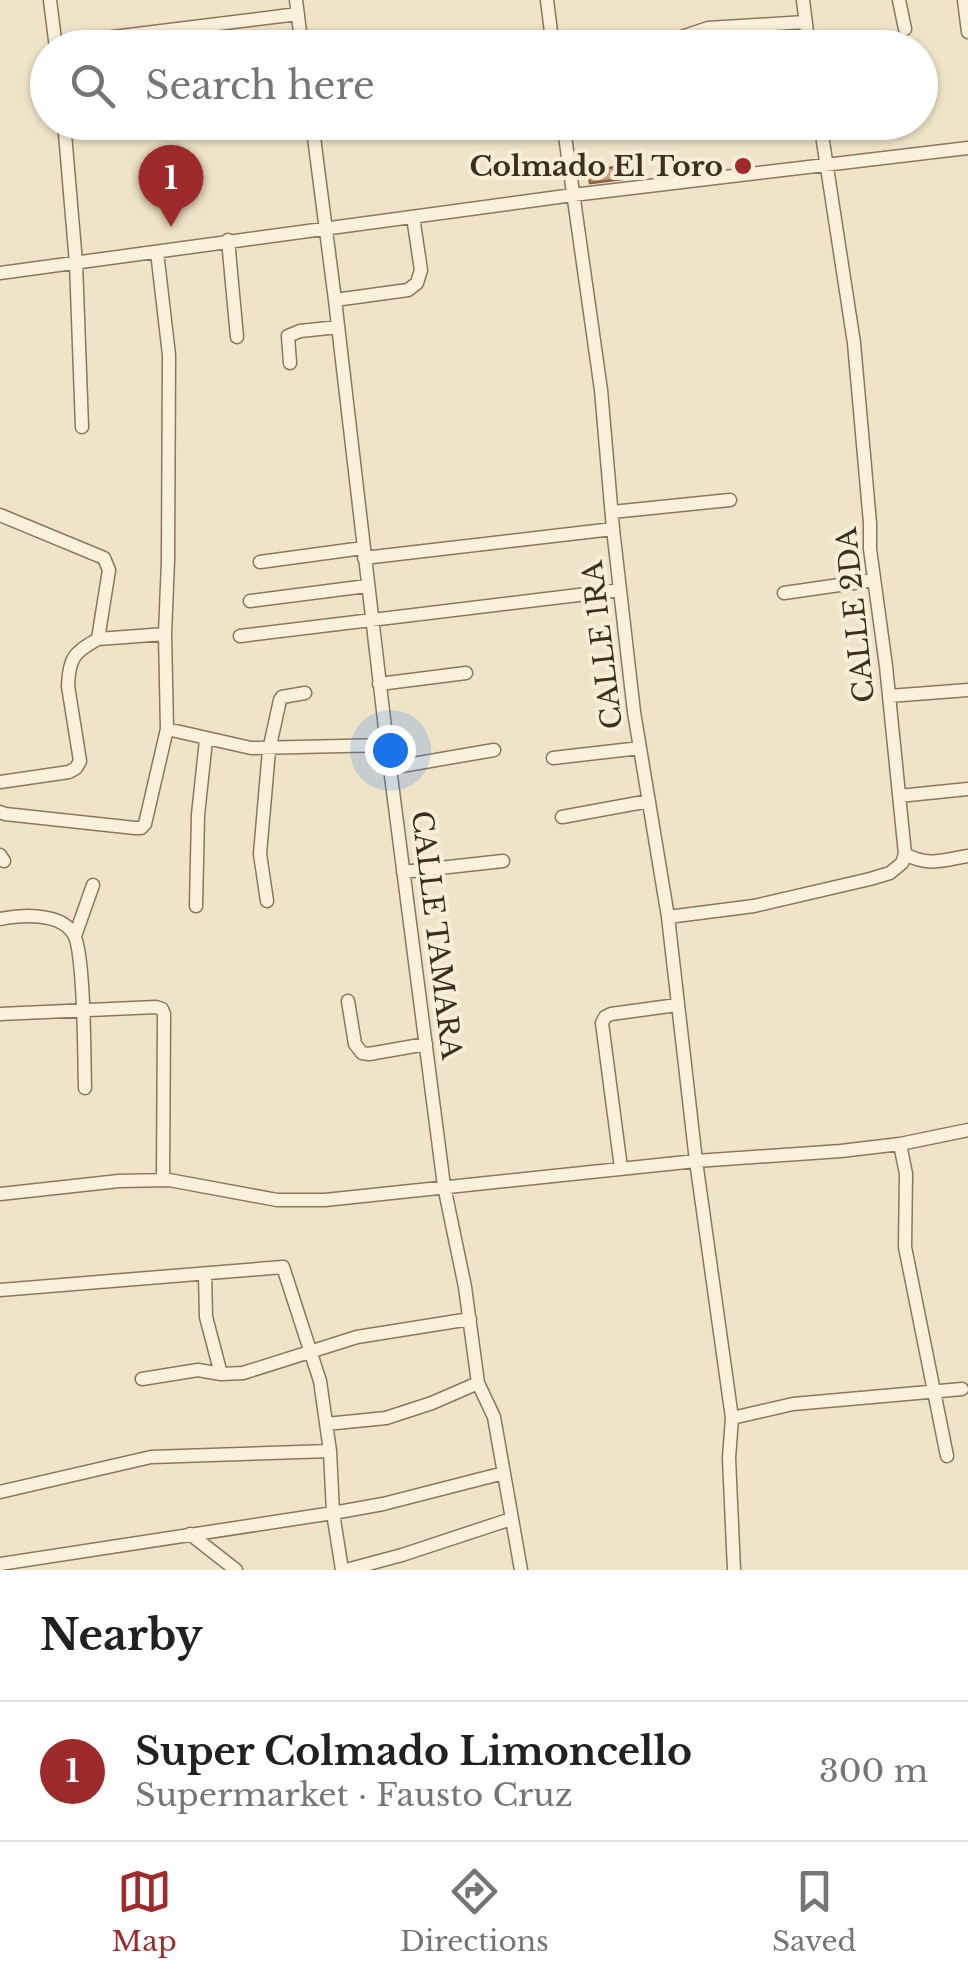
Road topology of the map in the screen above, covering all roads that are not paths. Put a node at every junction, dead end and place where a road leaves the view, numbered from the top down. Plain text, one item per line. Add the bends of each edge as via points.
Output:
1 (50, 0) edge
2 (547, 0) edge
3 (803, 0) edge
4 (899, 0) edge
5 (964, 0) edge
6 (297, 7) edge
7 (805, 22) junction
8 (905, 29) dead end
9 (54, 30) edge
10 (155, 30) edge
11 (550, 30) edge
12 (702, 30) edge
13 (806, 30) edge
14 (968, 32) edge
15 (66, 140) edge
16 (314, 140) edge
17 (564, 140) edge
18 (823, 140) edge
19 (968, 148) edge
20 (826, 165) junction
21 (572, 195) junction
22 (413, 217) junction
23 (326, 230) junction
24 (228, 240) junction
25 (157, 252) junction
26 (76, 262) junction
27 (0, 273) edge
28 (335, 300) junction
29 (338, 326) junction
30 (237, 337) dead end
31 (290, 363) dead end
32 (82, 426) dead end
33 (730, 500) dead end
34 (612, 512) junction
35 (0, 515) edge
36 (614, 530) junction
37 (364, 553) junction
38 (260, 562) dead end
39 (874, 580) junction
40 (368, 586) junction
41 (620, 590) junction
42 (784, 593) dead end
43 (250, 601) dead end
44 (372, 620) junction
45 (165, 634) junction
46 (240, 636) dead end
47 (98, 639) junction
48 (466, 673) dead end
49 (379, 684) junction
50 (968, 690) edge
51 (304, 693) dead end
52 (889, 696) junction
53 (167, 729) junction
54 (206, 740) junction
55 (387, 745) junction
56 (640, 748) junction
57 (269, 750) junction
58 (494, 750) dead end
59 (553, 758) dead end
60 (390, 768) junction
61 (0, 782) edge
62 (968, 789) edge
63 (900, 796) junction
64 (649, 801) junction
65 (0, 812) edge
66 (562, 817) dead end
67 (905, 854) junction
68 (968, 856) edge
69 (503, 862) dead end
70 (404, 872) junction
71 (94, 885) dead end
72 (266, 901) dead end
73 (196, 906) dead end
74 (668, 917) junction
75 (0, 919) edge
76 (76, 936) junction
77 (348, 1000) dead end
78 (677, 1005) junction
79 (82, 1012) junction
80 (0, 1014) edge
81 (426, 1044) junction
82 (85, 1088) dead end
83 (968, 1130) edge
84 (900, 1144) junction
85 (696, 1160) junction
86 (620, 1168) junction
87 (163, 1180) junction
88 (444, 1186) junction
89 (0, 1194) edge
90 (205, 1274) junction
91 (0, 1290) edge
92 (470, 1319) junction
93 (311, 1352) junction
94 (221, 1374) junction
95 (142, 1379) dead end
96 (478, 1382) junction
97 (962, 1389) dead end
98 (934, 1391) junction
99 (732, 1418) junction
100 (326, 1424) junction
101 (330, 1451) junction
102 (947, 1456) dead end
103 (504, 1473) junction
104 (0, 1492) edge
105 (333, 1514) junction
106 (511, 1519) junction
107 (190, 1534) junction
108 (0, 1567) edge
109 (236, 1570) edge
110 (344, 1570) edge
111 (520, 1570) edge
112 (734, 1570) edge

1 - 9 street
2 - 11 street
3 - 7 street
4 - 8 street
5 - 14 street
6 - 10 street
7 - 12 street
7 - 13 street
15 - 26 street
16 - 23 street, CALLE TAMARA
17 - 21 street, CALLE 1RA
18 - 20 street, CALLE 2DA
19 - 20 street
20 - 21 street
20 - 39 street, CALLE 2DA via 854,343
21 - 22 street
21 - 34 street, CALLE 1RA
22 - 23 street
22 - 28 street via 417,283 408,290
23 - 24 street
23 - 28 street, CALLE TAMARA
24 - 25 street
24 - 30 street
25 - 26 street
25 - 45 street via 169,355
26 - 27 street
26 - 32 street
28 - 29 street, CALLE TAMARA
29 - 31 street via 288,336
29 - 37 street, CALLE TAMARA
33 - 34 street
34 - 36 street, CALLE 1RA
35 - 47 street via 104,558 110,570
36 - 37 street
36 - 41 street, CALLE 1RA
37 - 38 street
37 - 40 street, CALLE TAMARA
39 - 42 street
39 - 52 street, CALLE 2DA
40 - 43 street
40 - 44 street, CALLE TAMARA
41 - 44 street
41 - 56 street, CALLE 1RA
44 - 46 street
44 - 49 street, CALLE TAMARA
45 - 47 street
45 - 53 street
47 - 61 street via 76,653 68,674 76,768
48 - 49 street
49 - 55 street, CALLE TAMARA
50 - 52 street
51 - 57 street via 280,700
52 - 63 street, CALLE 2DA
53 - 54 street
53 - 65 street via 140,828
54 - 57 street
54 - 73 street
55 - 57 street
55 - 60 street, CALLE TAMARA
56 - 59 street
56 - 64 street, CALLE 1RA
57 - 72 street via 260,854
58 - 60 street
60 - 70 street, CALLE TAMARA
62 - 63 street
63 - 67 street, CALLE 2DA
64 - 66 street
64 - 74 street, CALLE 1RA
67 - 68 street via 929,863
67 - 74 street via 890,872 870,879 754,906
69 - 70 street
70 - 81 street, CALLE TAMARA
71 - 76 street
74 - 78 street, CALLE 1RA
75 - 76 street via 44,918
76 - 79 street
77 - 81 street via 362,1053
78 - 85 street, CALLE 1RA
78 - 86 street via 604,1017
79 - 80 street
79 - 82 street
79 - 87 street via 162,1009
81 - 88 street, CALLE TAMARA
83 - 84 street
84 - 85 street
84 - 98 street via 905,1247
85 - 86 street
85 - 99 street, CALLE 1RA
86 - 88 street
87 - 88 street via 278,1200
87 - 89 street
88 - 92 street, CALLE TAMARA
90 - 91 street
90 - 93 street via 283,1267
90 - 94 street via 206,1317
92 - 93 street via 358,1337
92 - 96 street, CALLE TAMARA
93 - 94 street
93 - 100 street
94 - 95 street via 198,1370
96 - 100 street via 386,1418
96 - 103 street, CALLE TAMARA via 494,1417
97 - 98 street
98 - 99 street via 793,1404
98 - 102 street
99 - 112 street, CALLE 1RA
100 - 101 street
101 - 104 street via 150,1457
101 - 105 street
103 - 105 street
103 - 106 street, CALLE TAMARA
105 - 107 street
105 - 110 street
106 - 110 street
106 - 111 street, CALLE TAMARA
107 - 108 street
107 - 109 street

